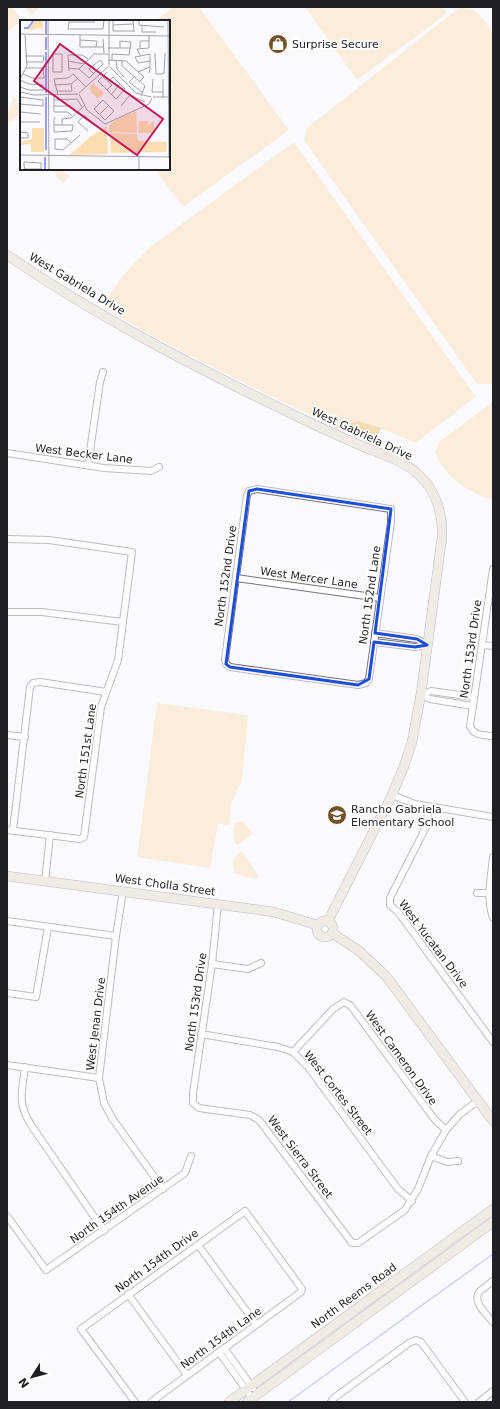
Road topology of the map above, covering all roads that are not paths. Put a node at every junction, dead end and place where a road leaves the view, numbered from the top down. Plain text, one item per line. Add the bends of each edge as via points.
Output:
1 (7, 255) edge
2 (103, 372) dead end
3 (7, 453) edge
4 (88, 466) junction
5 (159, 467) dead end
6 (391, 509) joint
7 (7, 540) edge
8 (493, 569) edge
9 (236, 578) junction
10 (380, 598) junction
11 (7, 612) edge
12 (123, 622) junction
13 (375, 633) junction
14 (374, 642) junction
15 (427, 645) junction
16 (482, 645) junction
17 (493, 646) edge
18 (366, 683) joint
19 (106, 692) junction
20 (420, 694) junction
21 (447, 694) junction
22 (474, 698) junction
23 (446, 702) junction
24 (473, 706) junction
25 (7, 735) edge
26 (493, 736) edge
27 (25, 737) junction
28 (392, 795) junction
29 (429, 807) junction
30 (493, 816) edge
31 (10, 830) edge
32 (50, 835) junction
33 (493, 857) edge
34 (7, 876) edge
35 (45, 881) junction
36 (123, 891) junction
37 (477, 892) dead end
38 (489, 893) junction
39 (218, 904) junction
40 (493, 918) edge
41 (7, 921) edge
42 (328, 921) junction
43 (317, 925) junction
44 (48, 927) junction
45 (332, 933) junction
46 (116, 936) junction
47 (261, 963) dead end
48 (212, 964) junction
49 (7, 993) edge
50 (201, 1034) junction
51 (493, 1042) edge
52 (293, 1052) junction
53 (7, 1065) edge
54 (25, 1067) junction
55 (99, 1078) junction
56 (478, 1101) junction
57 (193, 1103) joint
58 (493, 1121) edge
59 (446, 1130) junction
60 (191, 1156) dead end
61 (431, 1156) junction
62 (458, 1161) dead end
63 (163, 1189) junction
64 (412, 1200) junction
65 (493, 1209) edge
66 (7, 1216) edge
67 (493, 1222) edge
68 (104, 1231) junction
69 (198, 1245) junction
70 (493, 1281) edge
71 (302, 1289) joint
72 (128, 1294) junction
73 (493, 1322) edge
74 (256, 1324) junction
75 (221, 1350) junction
76 (187, 1375) junction
77 (249, 1388) junction
78 (493, 1391) edge
79 (252, 1398) edge
80 (332, 1400) edge
81 (135, 1402) edge
82 (151, 1402) edge
83 (229, 1402) edge
84 (465, 1402) edge
85 (479, 1402) edge

1 - 15 street, West Gabriela Drive via 103,315 190,364 298,417 402,463 418,474 435,498 442,528
2 - 4 street
3 - 4 street, West Becker Lane
4 - 5 street, West Becker Lane via 150,471
6 - 9 street, North 152nd Drive via 257,489 249,491
6 - 10 street, North 152nd Lane
7 - 12 street, North 151st Lane via 49,540 132,552
8 - 16 street, North 153rd Drive
9 - 10 street, West Mercer Lane
9 - 18 street, North 152nd Drive via 226,664 230,667 358,685
10 - 13 street, North 152nd Lane
11 - 12 street via 42,612
12 - 19 street, North 151st Lane via 118,660
13 - 14 street, North 152nd Lane
13 - 15 street via 417,639
14 - 15 street via 415,647
14 - 18 street, North 152nd Lane via 369,679
15 - 20 street, West Gabriela Drive
16 - 17 street
16 - 22 street, North 153rd Drive
19 - 27 street via 33,683 30,687
19 - 32 street, North 151st Lane via 101,706 84,836 80,839
20 - 21 street via 431,691
20 - 23 street via 430,700
20 - 28 street, West Gabriela Drive via 412,742
21 - 22 street
21 - 23 street
22 - 24 street, North 153rd Drive
23 - 24 street
24 - 26 street, North 153rd Drive via 470,726 472,731
25 - 27 street
27 - 31 street
28 - 29 street
28 - 42 street, West Gabriela Drive
29 - 30 street
29 - 51 street, West Yucatan Drive via 426,826 390,898 390,905 398,912
31 - 32 street
32 - 35 street
33 - 38 street
34 - 35 street, West Cholla Street
35 - 36 street, West Cholla Street
36 - 39 street, West Cholla Street
36 - 46 street, West Jenan Drive
37 - 38 street
38 - 40 street via 489,907
39 - 43 street, West Cholla Street via 274,912
39 - 48 street, North 153rd Drive
41 - 44 street
42 - 43 street
42 - 45 street via 333,927
43 - 45 street via 318,933 322,937
44 - 46 street
44 - 49 street via 36,997
45 - 56 street via 358,950 386,976
46 - 55 street, West Jenan Drive
47 - 48 street via 248,969
48 - 50 street, North 153rd Drive
50 - 52 street, West Cortes Street via 278,1046
50 - 57 street, North 153rd Drive
52 - 59 street, West Cameron Drive via 344,1002 351,1006 435,1120
52 - 64 street, West Cortes Street via 312,1072 398,1189
53 - 54 street
54 - 55 street
54 - 68 street via 21,1100 23,1113
55 - 63 street, West Jenan Drive via 104,1103 112,1118
56 - 58 street
56 - 59 street via 460,1114
57 - 64 street, West Sierra Street via 199,1108 250,1115 259,1120 352,1243 358,1243 405,1210
59 - 61 street
60 - 63 street, North 154th Avenue via 185,1173
61 - 62 street via 447,1162
61 - 64 street
63 - 68 street, North 154th Avenue
65 - 77 street, North Reems Road
66 - 68 street, North 154th Avenue via 46,1270
67 - 79 street, North Reems Road
69 - 71 street, North 154th Drive via 245,1211
69 - 72 street, North 154th Drive
69 - 74 street
70 - 73 street via 478,1292 477,1298
71 - 74 street, North 154th Lane
72 - 76 street
72 - 81 street, North 154th Drive via 81,1329
74 - 75 street, North 154th Lane
75 - 76 street, North 154th Lane
75 - 77 street
76 - 82 street, North 154th Lane
77 - 79 street
77 - 83 street, North Reems Road
78 - 85 street
80 - 84 street via 416,1340 421,1342

